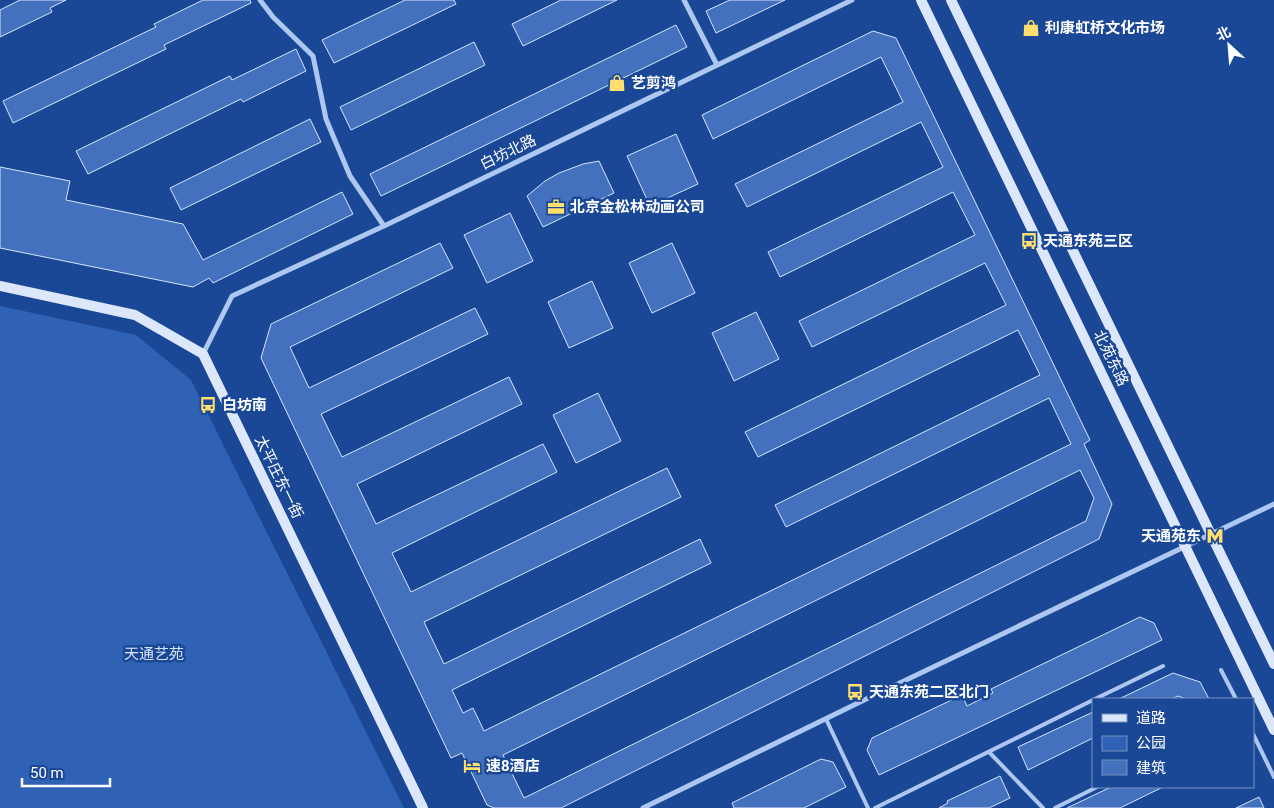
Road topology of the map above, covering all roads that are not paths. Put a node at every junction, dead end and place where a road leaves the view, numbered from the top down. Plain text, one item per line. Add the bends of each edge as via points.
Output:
1 (260, 0) edge
2 (684, 0) edge
3 (852, 0) edge
4 (921, 0) edge
5 (952, 0) edge
6 (717, 65) junction
7 (384, 226) junction
8 (0, 286) edge
9 (203, 354) junction
10 (1274, 504) edge
11 (1211, 534) junction
12 (1185, 546) junction
13 (1274, 664) edge
14 (1163, 666) dead end
15 (1221, 670) dead end
16 (1098, 698) edge
17 (1235, 698) edge
18 (1092, 701) edge
19 (826, 719) junction
20 (1274, 730) edge
21 (1254, 736) edge
22 (989, 752) junction
23 (1274, 777) edge
24 (1095, 788) edge
25 (423, 808) edge
26 (643, 808) edge
27 (868, 808) edge
28 (875, 808) edge
29 (1042, 808) edge
30 (1055, 808) edge

1 - 7 street via 313,56 326,119 350,176
2 - 6 street
3 - 6 street, 白坊北路
4 - 12 main road, 北苑东路
5 - 11 main road, 北苑东路
6 - 7 street, 白坊北路
7 - 9 street, 白坊北路 via 232,296
8 - 9 main road via 135,315
9 - 25 main road, 太平庄东一街
10 - 11 street
11 - 12 street
11 - 13 main road, 北苑东路
12 - 19 street
12 - 20 main road, 北苑东路
14 - 16 lane
15 - 17 lane
18 - 22 lane
19 - 26 street
19 - 27 lane
21 - 23 lane
22 - 28 lane
22 - 29 lane
24 - 30 lane

